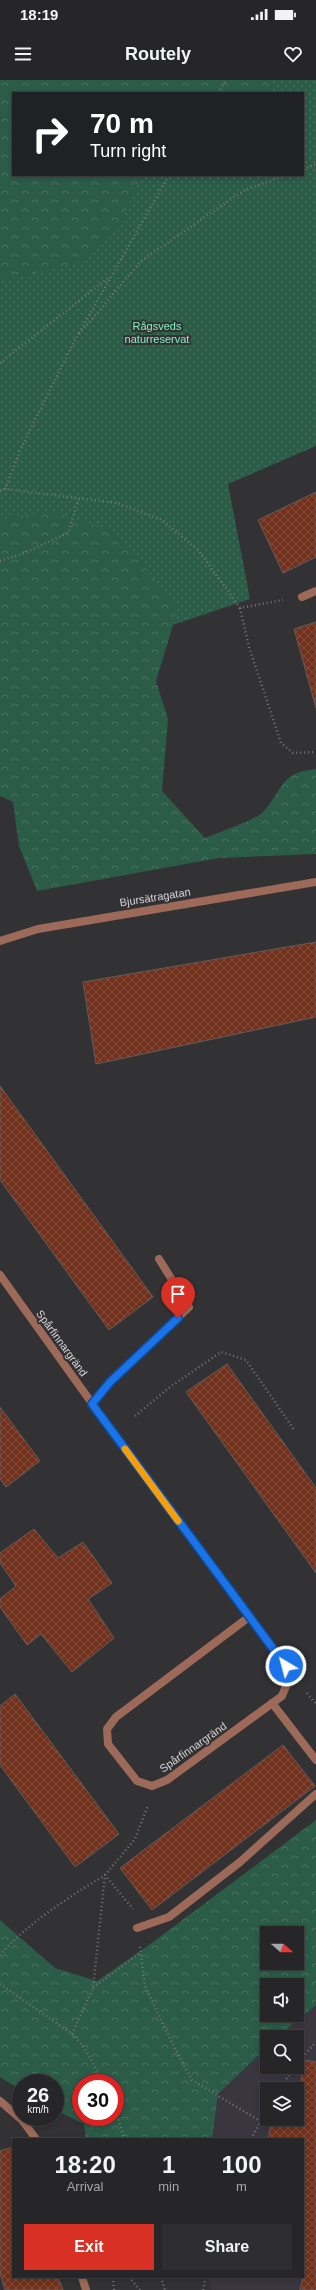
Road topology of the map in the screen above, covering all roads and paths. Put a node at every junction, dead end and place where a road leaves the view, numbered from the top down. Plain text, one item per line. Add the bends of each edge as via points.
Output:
1 (226, 80) edge
2 (219, 92) edge
3 (316, 164) edge
4 (304, 169) edge
5 (168, 176) edge
6 (283, 176) edge
7 (110, 276) junction
8 (76, 338) junction
9 (0, 363) edge
10 (5, 489) junction
11 (0, 491) edge
12 (79, 498) junction
13 (0, 561) edge
14 (316, 591) edge
15 (302, 597) joint
16 (240, 608) junction
17 (316, 752) edge
18 (316, 882) edge
19 (0, 941) edge
20 (160, 1259) dead end
21 (0, 1275) edge
22 (92, 1404) junction
23 (135, 1416) dead end
24 (294, 1431) dead end
25 (249, 1617) junction
26 (307, 1693) dead end
27 (272, 1703) junction
28 (316, 1704) edge
29 (316, 1760) edge
30 (316, 1794) edge
31 (148, 1804) dead end
32 (105, 1875) junction
33 (138, 1928) junction
34 (141, 1952) junction
35 (0, 1956) edge
36 (0, 1984) edge
37 (93, 1988) junction
38 (72, 2034) junction
39 (316, 2042) edge
40 (304, 2055) edge
41 (99, 2074) edge
42 (0, 2101) edge
43 (260, 2121) joint
44 (120, 2126) edge
45 (35, 2138) edge
46 (124, 2138) edge
47 (252, 2138) edge
48 (82, 2278) edge
49 (114, 2278) edge
50 (130, 2278) edge
51 (161, 2278) edge
52 (206, 2278) edge
53 (86, 2290) edge
54 (114, 2290) edge
55 (140, 2290) edge
56 (165, 2290) edge
57 (203, 2290) edge

1 - 2 path
3 - 4 path
5 - 7 path
6 - 8 path via 243,191 141,261
7 - 8 path
7 - 9 path
8 - 10 path via 22,446
10 - 11 path
10 - 12 path
12 - 13 path via 68,533
12 - 16 path via 117,503 162,520 199,551
14 - 15 street
15 - 16 path
16 - 17 path via 249,647 281,743 293,753
18 - 19 street, Bjursätragatan via 38,929
20 - 22 street via 189,1307 110,1382
21 - 22 street, Spårfinnargränd
22 - 25 street, Spårfinnargränd
23 - 24 path via 170,1387 221,1352 246,1360
25 - 27 street, Spårfinnargränd via 286,1666 288,1681 282,1696
25 - 27 street, Spårfinnargränd via 116,1717 107,1729 108,1744 137,1781 152,1786 167,1780
26 - 28 path
27 - 29 street
30 - 33 street via 240,1862 169,1918
31 - 32 path via 135,1839
32 - 33 path via 136,1913
32 - 35 path via 59,1904 12,1941
32 - 37 path
33 - 34 path
34 - 37 path
34 - 43 path via 145,1986 192,2080
36 - 38 path
37 - 38 path
38 - 41 path via 84,2046
39 - 40 path
42 - 45 street via 22,2120
43 - 47 path
44 - 46 path
48 - 53 street
49 - 54 path
50 - 55 path
51 - 56 path
52 - 57 path

